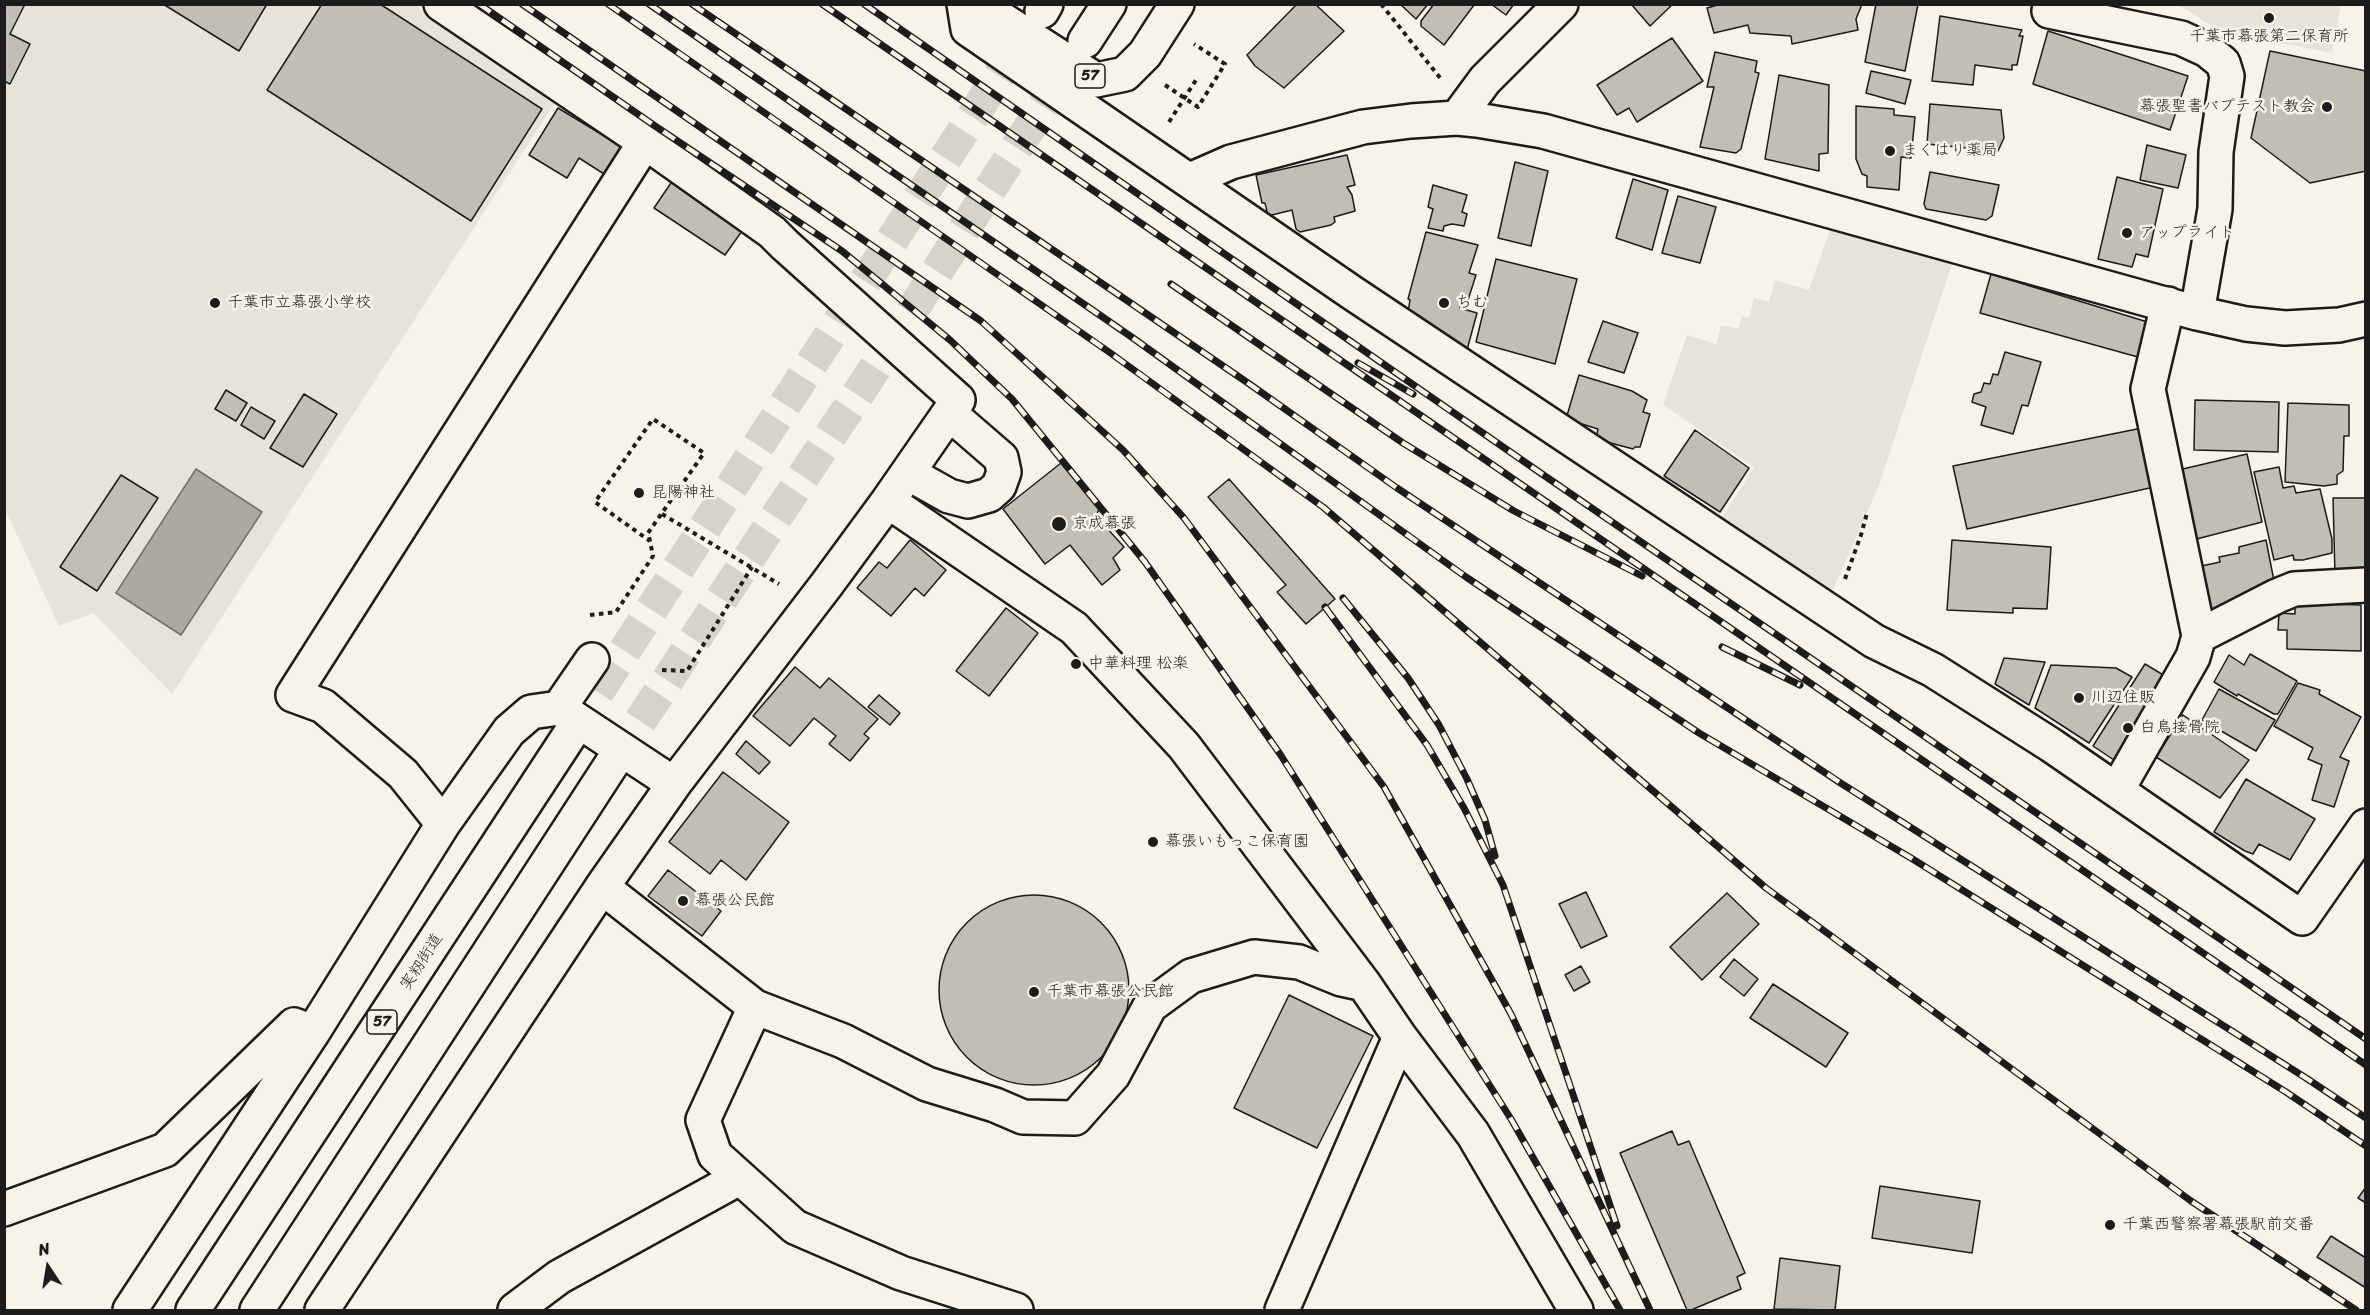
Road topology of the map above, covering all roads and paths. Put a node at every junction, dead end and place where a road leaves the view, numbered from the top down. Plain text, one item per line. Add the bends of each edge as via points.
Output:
1 (441, 4) edge
2 (963, 4) edge
3 (990, 4) edge
4 (1109, 4) edge
5 (1178, 4) edge
6 (1381, 4) edge
7 (1561, 4) edge
8 (2049, 11) dead end
9 (1086, 41) tunnel mouth
10 (1192, 43) dead end
11 (1196, 80) dead end
12 (1159, 81) dead end
13 (1461, 113) junction
14 (1168, 123) dead end
15 (645, 142) junction
16 (1190, 180) junction
17 (2182, 309) junction
18 (2366, 319) edge
19 (949, 413) junction
20 (908, 473) junction
21 (888, 501) junction
22 (1867, 513) dead end
23 (662, 514) junction
24 (650, 541) junction
25 (752, 567) junction
26 (781, 585) dead end
27 (2366, 585) edge
28 (1832, 613) junction
29 (590, 615) dead end
30 (2199, 636) junction
31 (592, 660) dead end
32 (662, 670) dead end
33 (565, 720) junction
34 (613, 762) tunnel mouth
35 (674, 784) junction
36 (2117, 790) junction
37 (443, 824) junction
38 (2366, 826) edge
39 (602, 887) junction
40 (1364, 984) junction
41 (755, 1007) junction
42 (313, 1032) junction
43 (1401, 1037) junction
44 (739, 1178) junction
45 (4, 1209) edge
46 (130, 1311) edge
47 (193, 1311) edge
48 (257, 1311) edge
49 (322, 1311) edge
50 (515, 1311) edge
51 (1016, 1311) edge
52 (1282, 1311) edge
53 (1576, 1311) edge

1 - 15 street
2 - 16 street via 968,29
3 - 5 street, 57 via 992,13 1096,80 1125,74 1145,54
4 - 9 street, 57
6 - 13 path
7 - 13 street via 1485,80
8 - 17 street via 2181,38 2223,63 2227,76 2216,152 2215,209
10 - 12 path via 1225,64 1198,107
11 - 14 path
13 - 16 street via 1363,127 1231,162
13 - 17 street via 1542,131
15 - 19 street via 772,232 958,400
15 - 37 street via 293,695 323,706 403,774
16 - 28 street
17 - 18 street via 2246,324 2284,328 2339,325
17 - 30 street via 2148,389
19 - 20 street
19 - 20 street via 1001,458 1004,472 999,486 989,495 968,501 949,496
20 - 21 street
21 - 35 street
21 - 40 street via 1074,628 1184,746
22 - 28 path
23 - 24 path via 648,533
23 - 24 path via 704,453 653,418 595,502
23 - 25 path
24 - 29 path via 653,556 616,612
25 - 26 path
25 - 32 path via 687,671
27 - 30 street via 2295,589
28 - 36 street via 1874,641 1933,670
30 - 36 street via 2193,657
31 - 33 street, 実籾街道
33 - 35 street
33 - 37 street via 531,712 509,731
33 - 47 street, 実籾街道 / 57
34 - 48 street
35 - 39 street
36 - 38 street via 2302,918
37 - 42 street
39 - 41 street
39 - 49 street
40 - 41 street via 1299,962 1254,957 1191,976 1150,1006 1113,1075 1075,1118 1023,1117 927,1084 843,1041
40 - 43 street
41 - 44 street via 703,1120 715,1155
42 - 45 street via 294,1025 165,1150
42 - 46 street
43 - 52 street
43 - 53 street via 1473,1134
44 - 50 street via 559,1276
44 - 51 street via 795,1227 901,1273

